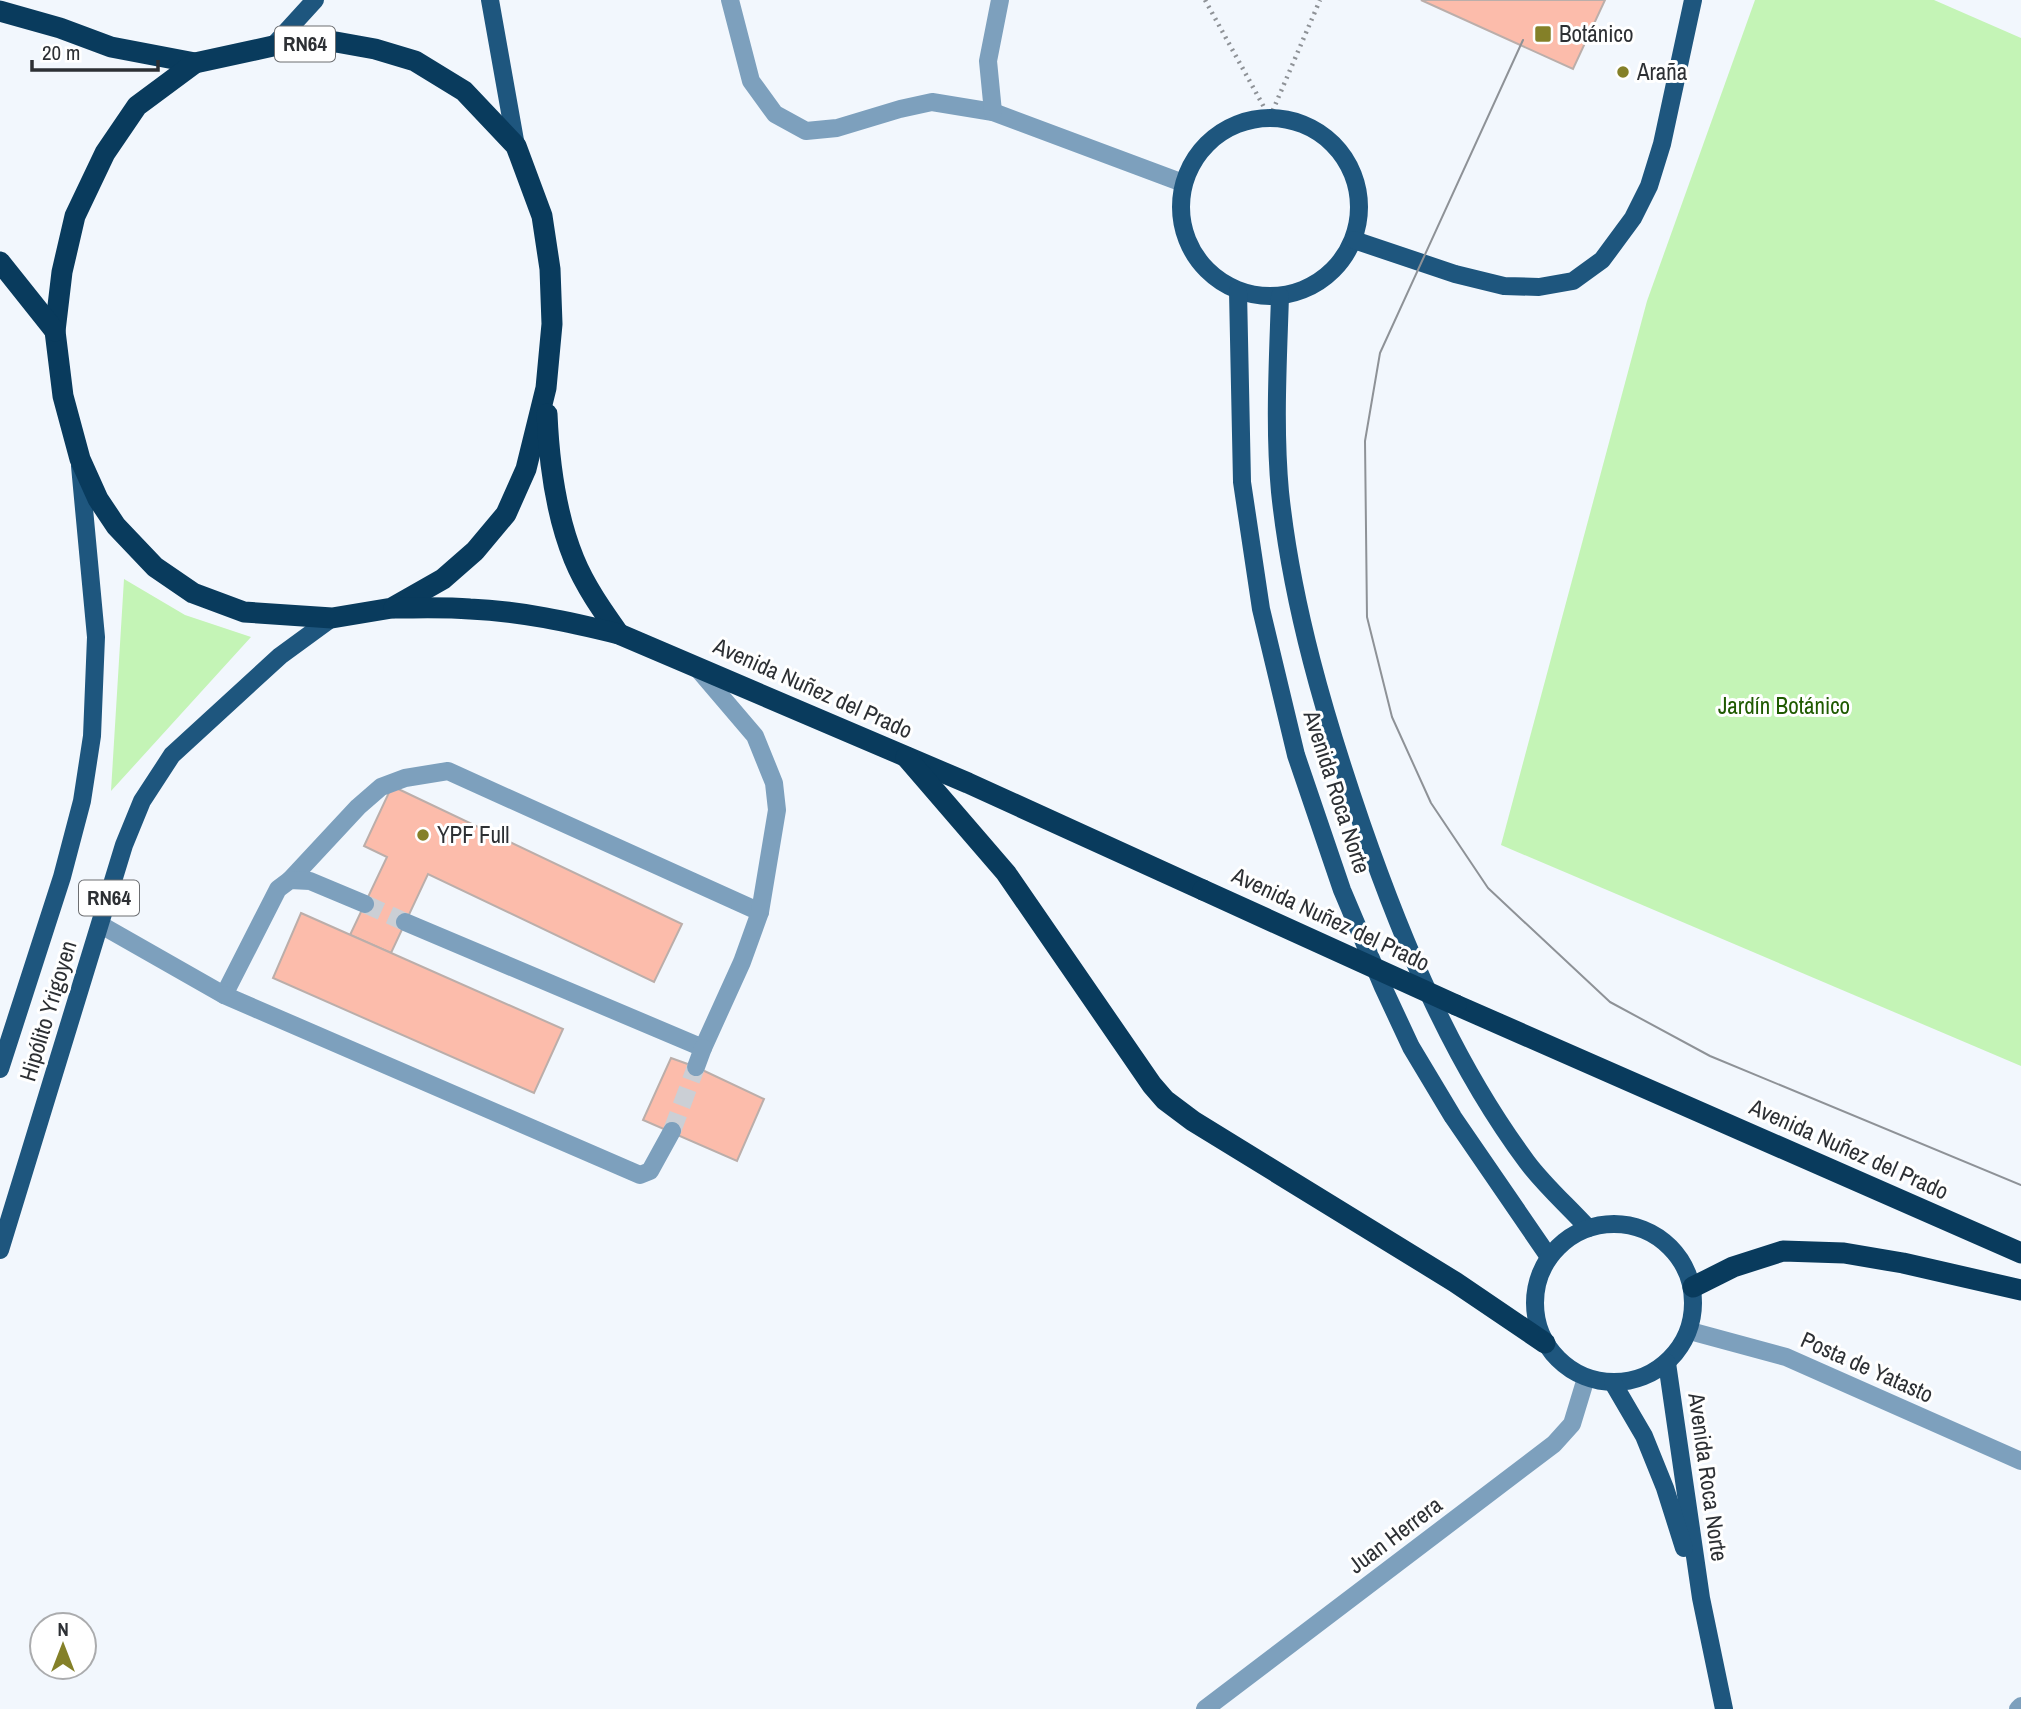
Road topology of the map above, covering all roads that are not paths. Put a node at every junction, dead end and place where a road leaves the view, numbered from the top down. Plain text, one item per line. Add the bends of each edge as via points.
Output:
1 (315, 0) edge
2 (490, 0) edge
3 (730, 0) edge
4 (1000, 0) edge
5 (1693, 0) edge
6 (0, 11) edge
7 (274, 46) junction
8 (195, 63) junction
9 (993, 111) junction
10 (516, 146) junction
11 (1183, 183) junction
12 (1353, 240) junction
13 (0, 262) edge
14 (1238, 291) junction
15 (1280, 296) junction
16 (55, 331) junction
17 (546, 388) junction
18 (80, 459) junction
19 (392, 608) junction
20 (332, 618) junction
21 (619, 634) junction
22 (694, 664) junction
23 (906, 757) junction
24 (290, 880) junction
25 (365, 904) tunnel mouth
26 (760, 912) junction
27 (405, 922) tunnel mouth
28 (101, 925) junction
29 (224, 996) junction
30 (703, 1048) junction
31 (696, 1067) tunnel mouth
32 (0, 1069) edge
33 (672, 1131) tunnel mouth
34 (1588, 1228) junction
35 (0, 1250) edge
36 (2021, 1253) edge
37 (1549, 1257) junction
38 (1693, 1287) junction
39 (2021, 1290) edge
40 (1690, 1331) junction
41 (1545, 1343) junction
42 (1667, 1363) junction
43 (1586, 1378) junction
44 (1612, 1383) junction
45 (2021, 1461) edge
46 (1701, 1598) junction
47 (1205, 1709) edge
48 (1724, 1709) edge

1 - 7 main road, RN64
2 - 10 main road, RN64
3 - 9 street via 751,81 775,114 806,131 837,128 932,102
4 - 9 street via 988,61
5 - 12 main road via 1662,144 1648,186 1633,218 1602,260 1573,281 1539,287 1504,286
6 - 8 highway via 111,47
7 - 8 highway, RN64
7 - 10 highway, RN64 via 336,42 415,61 464,91
8 - 16 highway, RN64 via 137,106 105,153 75,216
9 - 11 street
10 - 17 highway, RN64 via 542,216 550,269 552,324
11 - 12 main road via 1195,157 1215,136 1241,122 1270,118 1298,122 1324,136 1344,157 1356,183 1360,211
11 - 14 main road via 1184,235 1196,259 1214,278
12 - 15 main road via 1342,261 1325,278
13 - 16 highway
14 - 15 main road
14 - 37 main road, Avenida Roca Norte via 1242,482 1261,609 1296,755 1342,890 1411,1047
15 - 34 main road, Avenida Roca Norte via 1276,427 1280,491 1311,663 1340,763 1408,947 1451,1040 1494,1116 1529,1164
16 - 18 highway, RN64 via 63,396
17 - 19 highway, RN64 via 526,469 506,514 443,579
17 - 21 highway via 555,495 573,558
18 - 20 highway, RN64 via 116,526 155,568 193,593 244,612
18 - 32 main road, Hipólito Yrigoyen / RN64 via 96,637 92,736 82,801 65,865
19 - 20 highway, RN64
19 - 21 highway, Avenida Nuñez del Prado via 512,613
20 - 28 main road, Hipólito Yrigoyen / RN64 via 280,656 172,755 142,801
21 - 22 highway, Avenida Nuñez del Prado
22 - 23 highway, Avenida Nuñez del Prado
22 - 26 street via 755,736 774,783 777,810
23 - 36 highway, Avenida Nuñez del Prado, bridge
23 - 41 highway via 1006,873 1165,1100
24 - 25 street via 310,881
24 - 26 street via 381,788 405,778 448,771
24 - 29 street via 278,889
26 - 30 street
27 - 30 street
28 - 29 street
28 - 35 main road, Hipólito Yrigoyen / RN64
29 - 33 street via 640,1175 650,1171
30 - 31 street
34 - 37 main road
34 - 38 main road via 1615,1224 1641,1229 1665,1241 1682,1262
37 - 41 main road via 1534,1300 1536,1322
38 - 39 highway via 1733,1267 1783,1251 1844,1253
38 - 40 main road
40 - 42 main road
40 - 45 street, Posta de Yatasto via 1786,1357
41 - 43 main road via 1562,1364
42 - 44 main road via 1633,1381
42 - 46 main road, Avenida Roca Norte
43 - 44 main road
43 - 47 street, Juan Herrera via 1572,1423 1554,1444
44 - 46 main road, Avenida Roca Norte via 1644,1436
46 - 48 main road, Avenida Roca Norte

